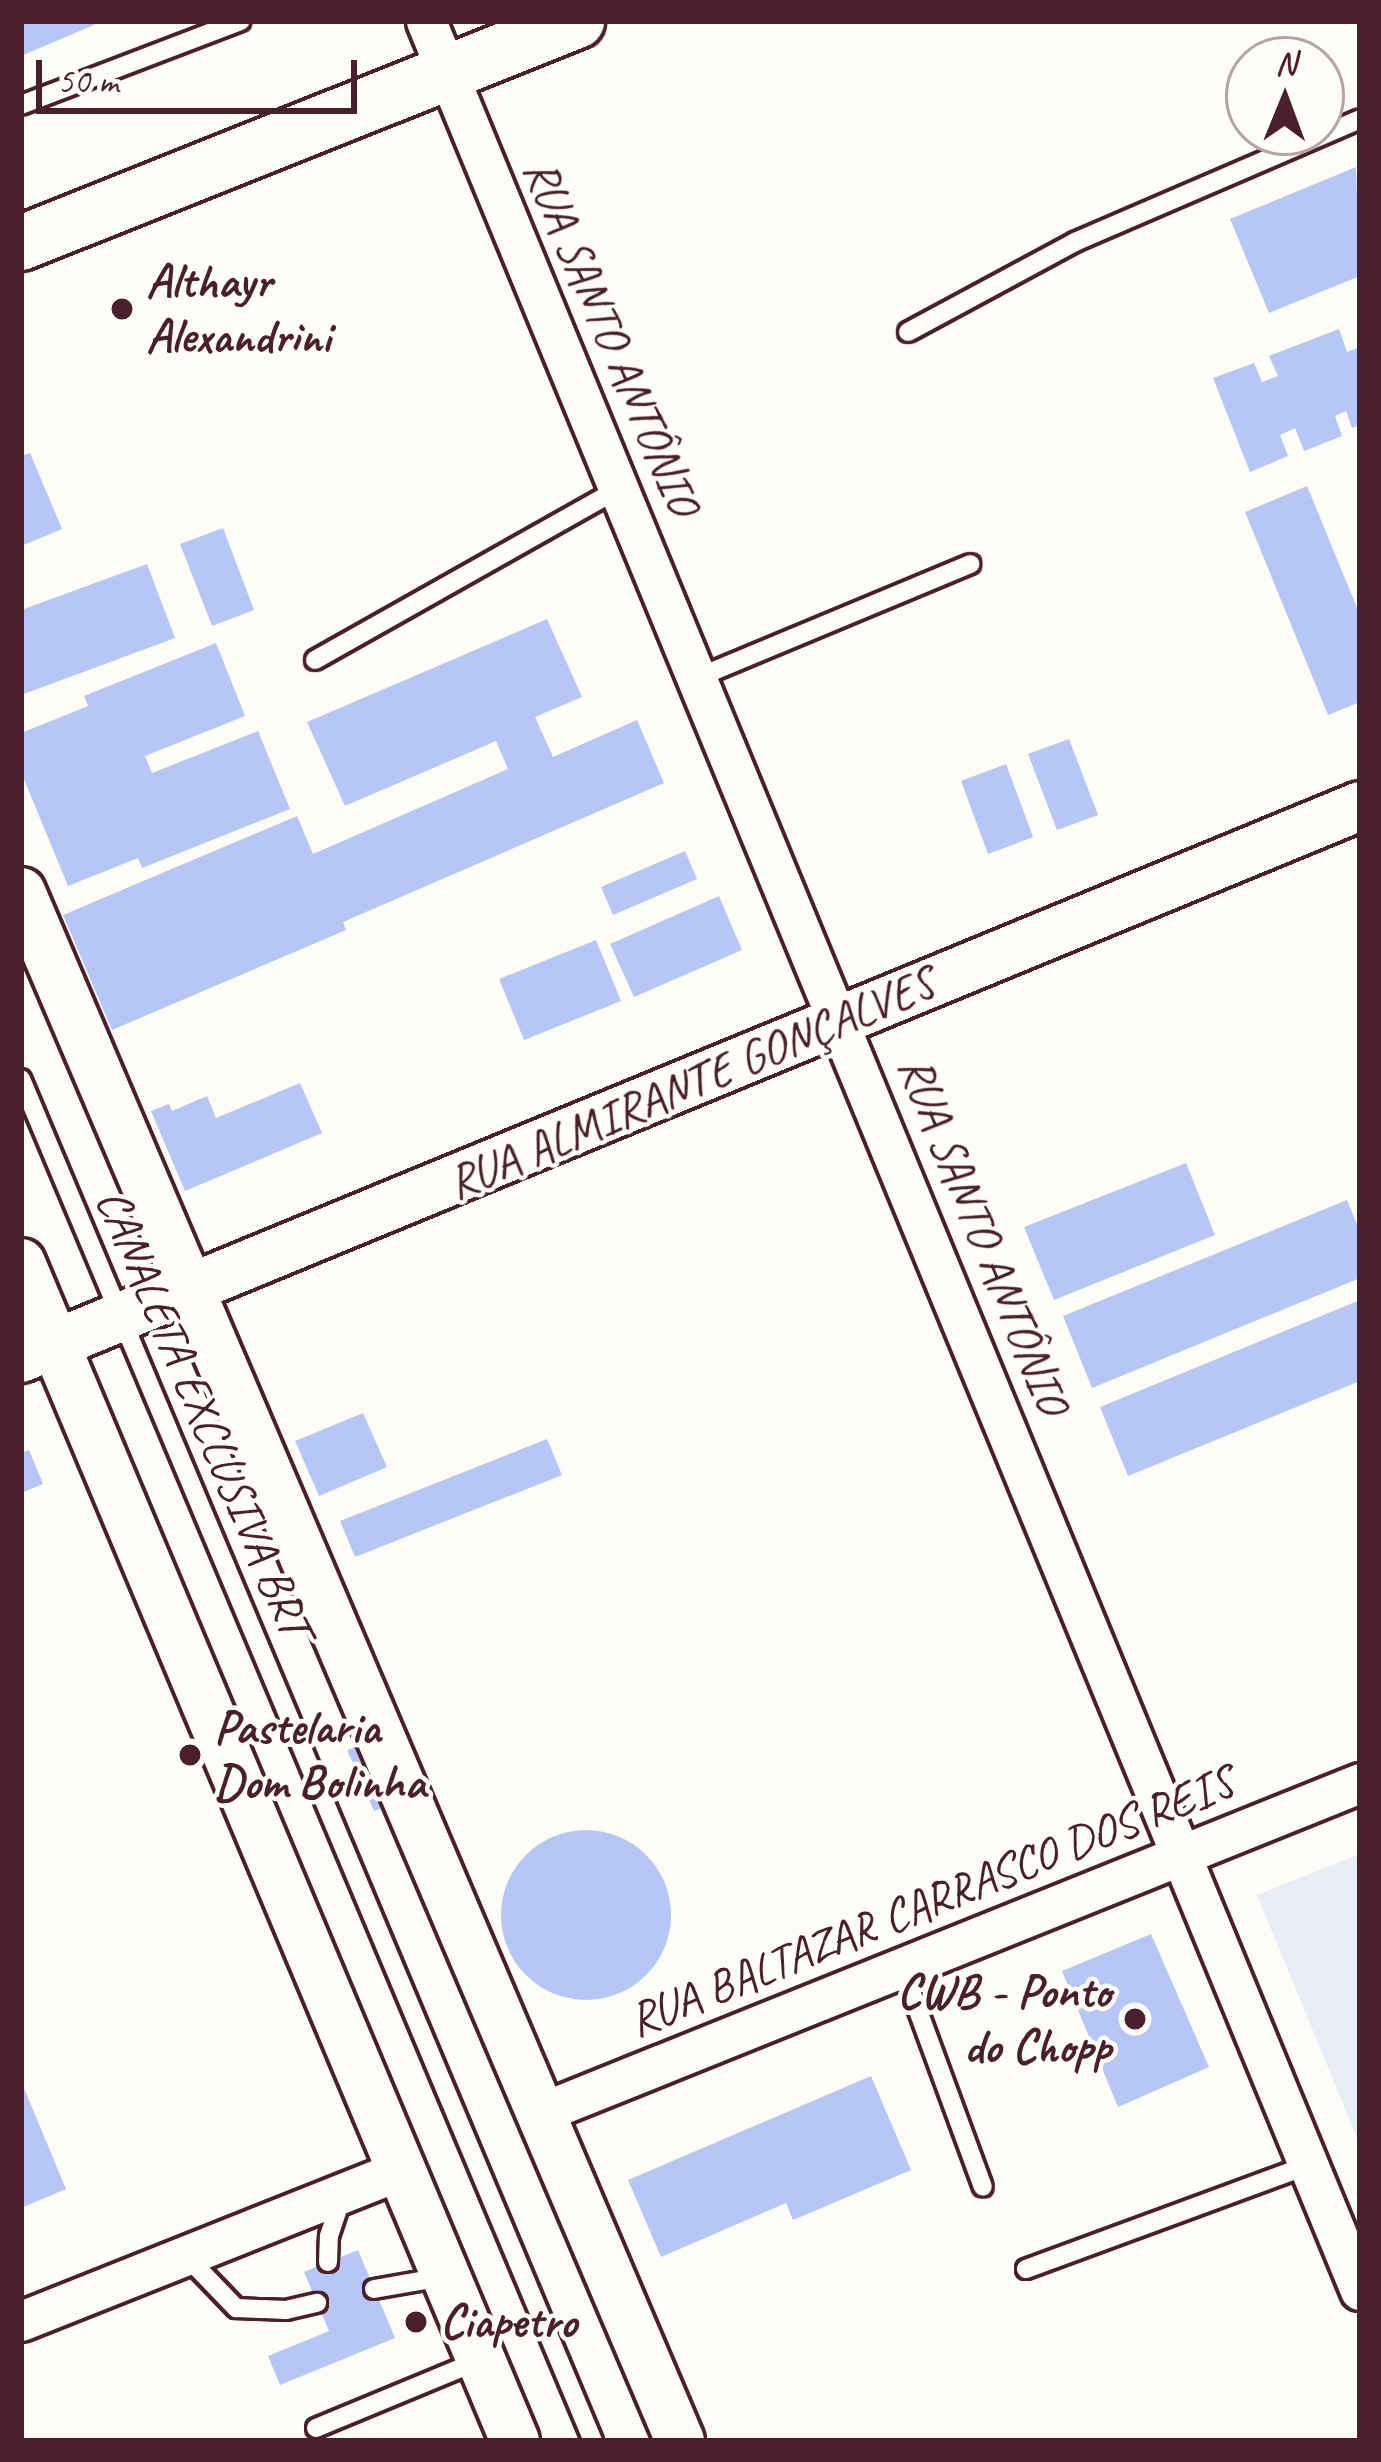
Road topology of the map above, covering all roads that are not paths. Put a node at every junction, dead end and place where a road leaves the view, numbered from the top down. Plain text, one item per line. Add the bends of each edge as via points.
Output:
1 (241, 21) edge
2 (426, 21) edge
3 (577, 21) edge
4 (447, 73) junction
5 (21, 106) edge
6 (1360, 119) edge
7 (21, 243) edge
8 (908, 332) dead end
9 (620, 488) junction
10 (970, 564) dead end
11 (315, 660) dead end
12 (699, 677) junction
13 (1360, 806) edge
14 (21, 892) edge
15 (842, 1021) junction
16 (21, 1079) edge
17 (21, 1263) edge
18 (193, 1290) junction
19 (122, 1318) junction
20 (38, 1351) edge
21 (1360, 1784) edge
22 (1179, 1856) junction
23 (902, 1967) junction
24 (540, 2113) junction
25 (1308, 2164) junction
26 (402, 2169) junction
27 (983, 2187) dead end
28 (344, 2192) junction
29 (185, 2255) junction
30 (328, 2262) dead end
31 (1026, 2269) dead end
32 (446, 2276) junction
33 (374, 2288) dead end
34 (1360, 2290) edge
35 (317, 2302) dead end
36 (21, 2321) edge
37 (482, 2360) junction
38 (316, 2428) dead end
39 (515, 2441) edge
40 (593, 2441) edge
41 (680, 2441) edge

1 - 5 lane
2 - 4 street, RUA SANTO ANTÔNIO
3 - 4 main road
4 - 7 main road
4 - 9 street, RUA SANTO ANTÔNIO
6 - 8 lane via 1075,242
9 - 11 lane
9 - 12 street, RUA SANTO ANTÔNIO
10 - 12 lane
12 - 15 street, RUA SANTO ANTÔNIO
13 - 15 street, RUA ALMIRANTE GONÇALVES
14 - 18 street
15 - 18 street, RUA ALMIRANTE GONÇALVES
15 - 22 street, RUA SANTO ANTÔNIO
16 - 19 lane, CANALETA EXCLUSIVA BRT
17 - 20 street
18 - 19 street, RUA ALMIRANTE GONÇALVES
18 - 24 street
19 - 20 street, RUA ALMIRANTE GONÇALVES
19 - 40 lane, CANALETA EXCLUSIVA BRT
20 - 26 street
21 - 22 street, RUA BALTAZAR CARRASCO DOS REIS
22 - 23 street, RUA BALTAZAR CARRASCO DOS REIS
22 - 25 street, RUA SANTO ANTÔNIO
23 - 24 street, RUA BALTAZAR CARRASCO DOS REIS
23 - 27 lane
24 - 41 street
25 - 31 lane
25 - 34 street, RUA SANTO ANTÔNIO
26 - 28 street
26 - 32 street
28 - 29 street
28 - 30 lane
29 - 35 lane via 236,2308
29 - 36 street
32 - 33 lane
32 - 37 street
37 - 38 lane
37 - 39 street

